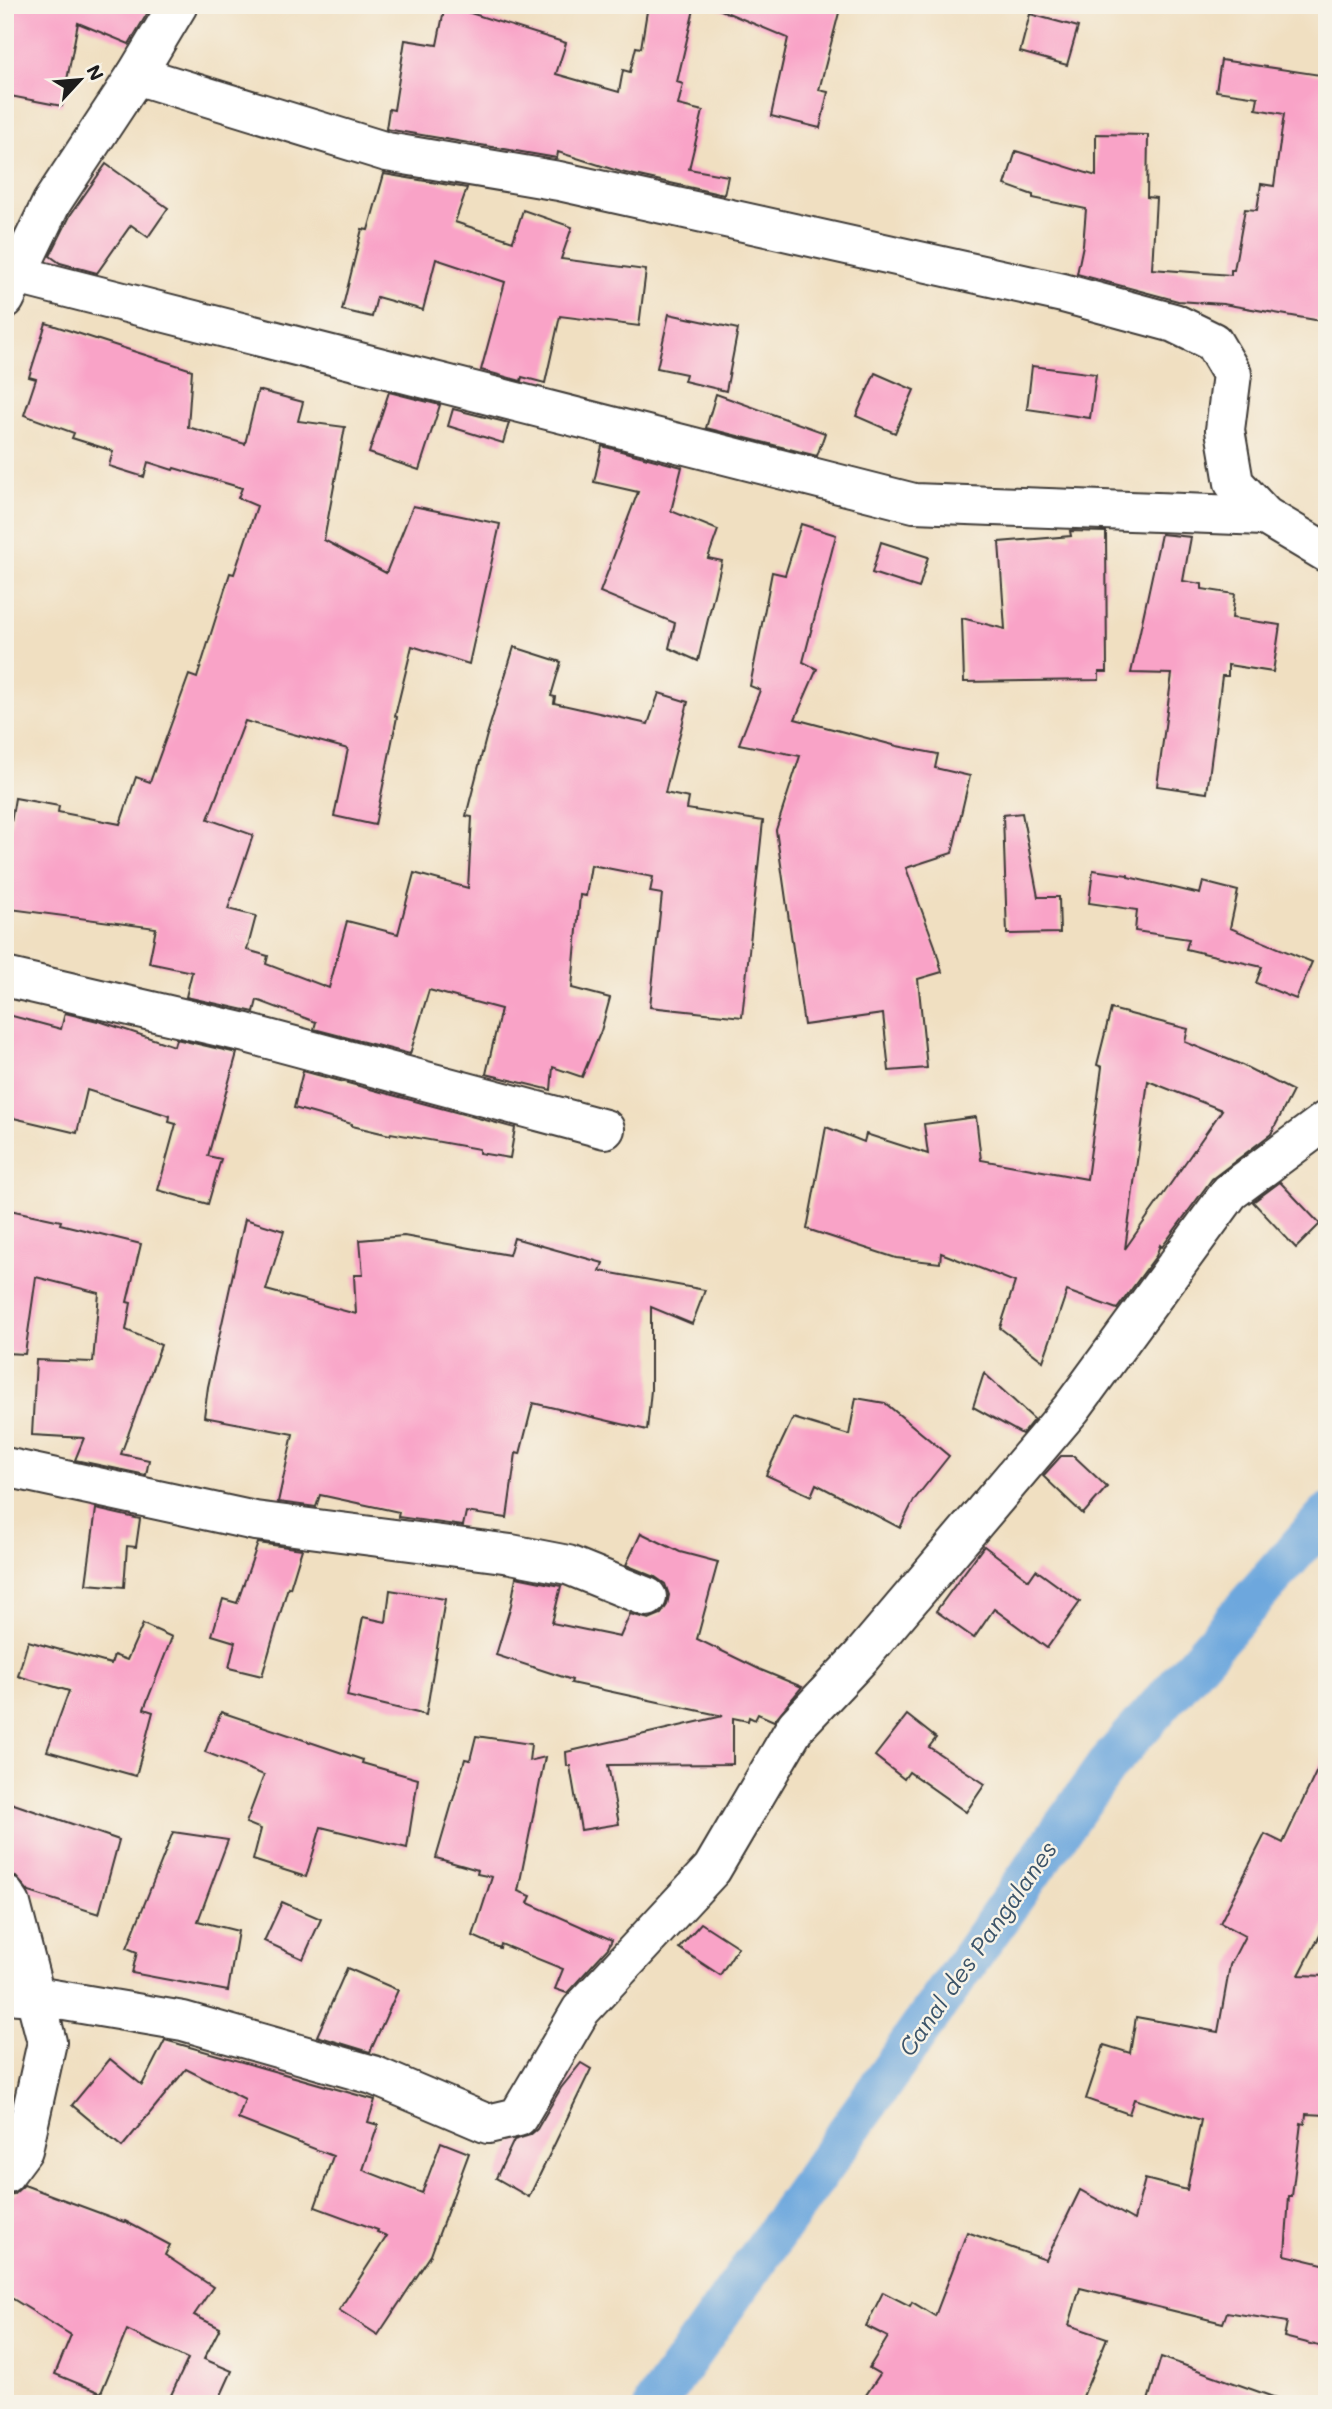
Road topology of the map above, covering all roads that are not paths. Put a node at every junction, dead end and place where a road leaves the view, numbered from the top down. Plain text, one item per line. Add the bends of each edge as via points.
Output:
1 (178, 5) edge
2 (136, 75) junction
3 (9, 282) edge
4 (1265, 516) junction
5 (1327, 553) edge
6 (5, 977) edge
7 (1327, 1120) edge
8 (605, 1129) dead end
9 (5, 1467) edge
10 (648, 1597) dead end
11 (5, 1895) edge
12 (20, 1995) edge
13 (5, 2174) edge

1 - 2 street
2 - 3 street via 52,202
2 - 4 street via 387,152 559,181 1063,293 1174,323 1213,342 1232,374 1225,430 1234,483
3 - 4 street via 914,503
4 - 5 street
6 - 8 street via 246,1033
7 - 12 street via 1230,1192 1071,1409 861,1657 796,1726 712,1869 581,2010 519,2117 488,2124 373,2075 183,2021
9 - 10 street via 255,1521 568,1565
11 - 12 street via 10,1904
12 - 13 street via 47,2042 23,2150

